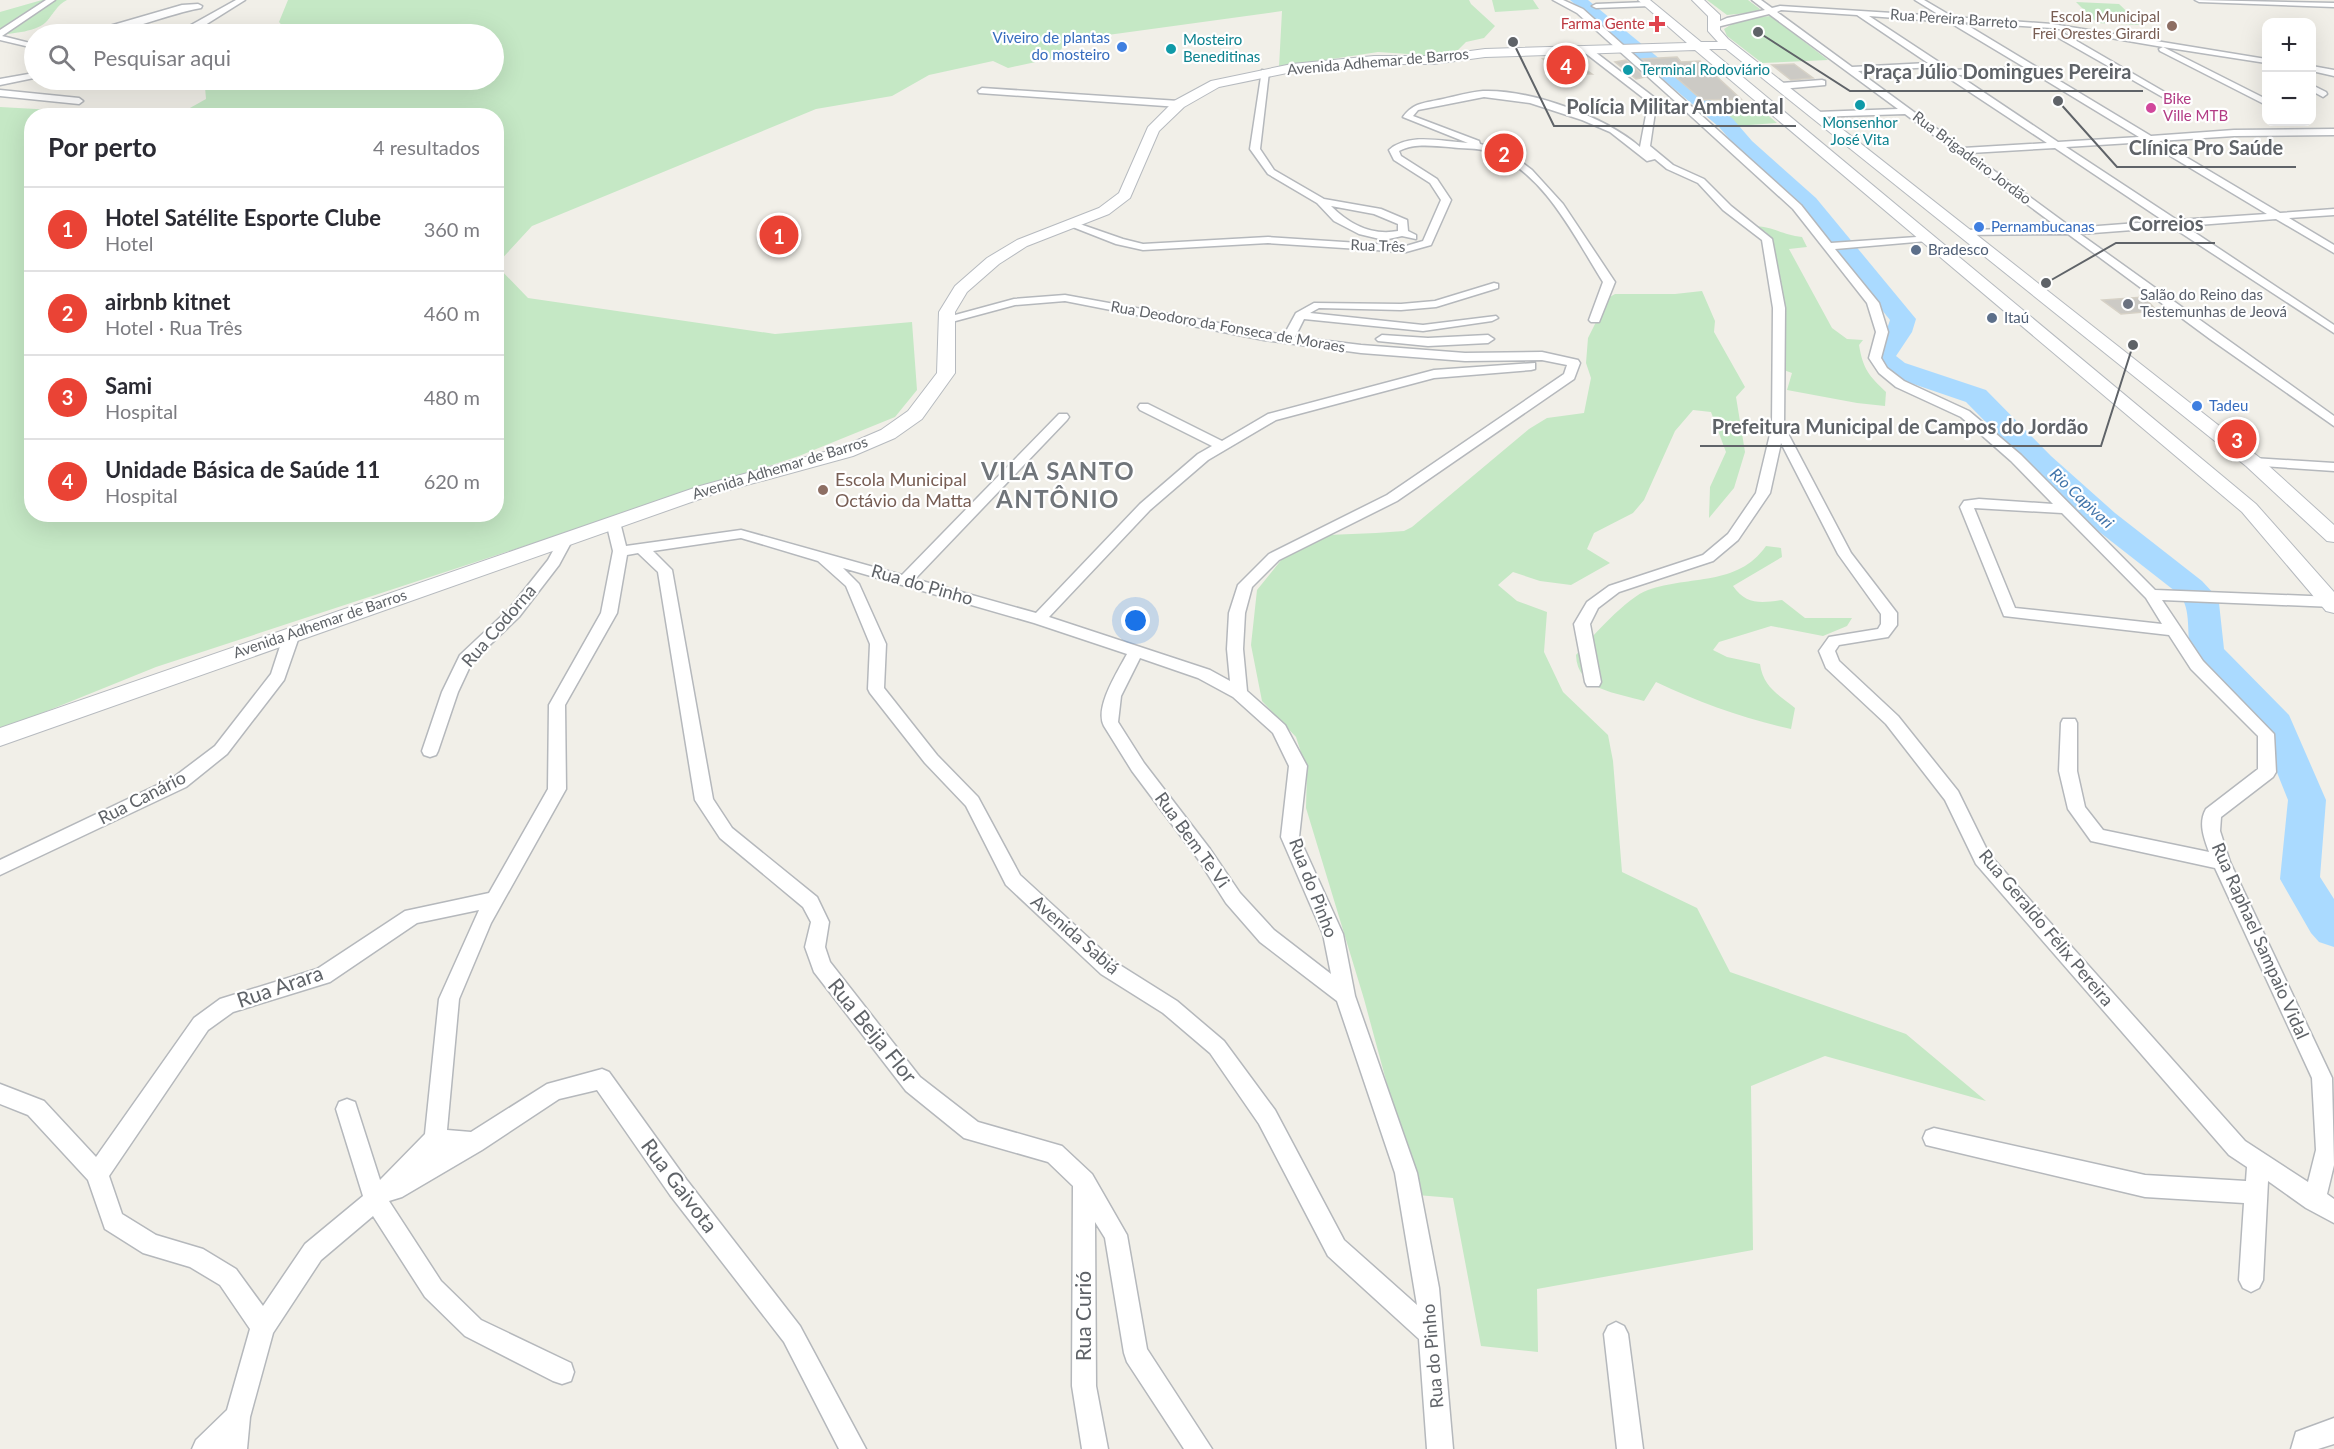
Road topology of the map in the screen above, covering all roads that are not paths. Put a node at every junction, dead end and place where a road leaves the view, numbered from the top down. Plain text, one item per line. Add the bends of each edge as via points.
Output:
1 (51, 0) edge
2 (241, 0) edge
3 (1557, 0) edge
4 (1697, 0) edge
5 (1756, 0) edge
6 (1919, 0) edge
7 (2199, 0) edge
8 (2322, 0) edge
9 (1646, 2) edge
10 (2334, 4) edge
11 (1596, 6) dead end
12 (1772, 11) junction
13 (1859, 13) junction
14 (187, 17) dead end
15 (1950, 18) junction
16 (129, 24) edge
17 (201, 24) edge
18 (2044, 26) junction
19 (2, 37) edge
20 (1721, 37) junction
21 (24, 38) edge
22 (2148, 41) junction
23 (24, 43) edge
24 (1692, 44) junction
25 (1630, 49) junction
26 (1587, 50) junction
27 (2250, 59) junction
28 (2262, 60) edge
29 (2024, 63) junction
30 (2262, 64) edge
31 (1852, 69) junction
32 (1940, 69) junction
33 (2033, 69) junction
34 (2316, 70) edge
35 (1265, 72) junction
36 (2334, 73) edge
37 (24, 78) edge
38 (0, 82) edge
39 (1822, 83) dead end
40 (1781, 86) junction
41 (2316, 90) edge
42 (982, 91) dead end
43 (0, 93) edge
44 (2323, 93) dead end
45 (79, 100) dead end
46 (2262, 100) edge
47 (2176, 101) dead end
48 (1179, 104) junction
49 (1682, 104) junction
50 (1662, 108) junction
51 (1909, 111) junction
52 (1817, 115) junction
53 (2334, 132) edge
54 (2147, 137) junction
55 (2053, 144) junction
56 (1853, 146) junction
57 (1818, 148) junction
58 (1490, 149) junction
59 (1963, 151) junction
60 (1879, 166) junction
61 (1670, 167) junction
62 (1845, 169) junction
63 (1321, 201) junction
64 (2334, 212) edge
65 (2277, 216) junction
66 (2173, 223) junction
67 (1070, 224) junction
68 (2072, 231) junction
69 (1403, 233) junction
70 (1926, 237) junction
71 (1971, 238) junction
72 (1427, 243) junction
73 (1829, 246) junction
74 (2334, 250) edge
75 (1494, 286) dead end
76 (1300, 315) junction
77 (1316, 318) junction
78 (1492, 318) dead end
79 (948, 320) junction
80 (1595, 320) dead end
81 (2334, 330) edge
82 (1288, 339) junction
83 (1488, 339) dead end
84 (1574, 363) junction
85 (1144, 407) dead end
86 (1064, 417) dead end
87 (2334, 422) edge
88 (1778, 426) junction
89 (1222, 446) junction
90 (2253, 462) junction
91 (2334, 467) edge
92 (2066, 509) junction
93 (613, 522) junction
94 (2334, 536) edge
95 (566, 539) junction
96 (641, 548) junction
97 (620, 551) junction
98 (821, 556) junction
99 (906, 580) junction
100 (2154, 595) junction
101 (2333, 603) edge
102 (1039, 619) junction
103 (2174, 630) junction
104 (292, 634) junction
105 (1136, 651) junction
106 (1593, 682) dead end
107 (1239, 693) junction
108 (2069, 723) dead end
109 (0, 737) edge
110 (430, 751) dead end
111 (2221, 862) junction
112 (0, 868) edge
113 (494, 899) junction
114 (1345, 996) junction
115 (0, 1094) edge
116 (347, 1109) dead end
117 (1934, 1138) dead end
118 (435, 1139) junction
119 (474, 1143) junction
120 (2258, 1162) junction
121 (97, 1174) junction
122 (1084, 1182) junction
123 (2257, 1193) junction
124 (375, 1200) junction
125 (2314, 1200) junction
126 (2334, 1212) edge
127 (2251, 1280) dead end
128 (263, 1327) junction
129 (1431, 1334) junction
130 (1616, 1334) dead end
131 (562, 1372) dead end
132 (237, 1417) junction
133 (2334, 1431) edge
134 (205, 1449) edge
135 (234, 1449) edge
136 (853, 1449) edge
137 (1095, 1449) edge
138 (1199, 1449) edge
139 (1440, 1449) edge
140 (1630, 1449) edge
141 (2304, 1449) edge

1 - 19 street
2 - 17 street
3 - 25 street, Rua Raphael Sampaio Vidal via 1580,11
4 - 20 main road via 1714,15
5 - 12 street, Rua Brigadeiro Jordão
6 - 15 street
7 - 10 street
8 - 10 street
9 - 11 street
9 - 24 main road
12 - 13 street, Rua Pereira Barreto via 1788,8
12 - 20 street, Rua Pereira Barreto via 1735,17
12 - 31 street, Rua Brigadeiro Jordão
13 - 15 street, Rua Pereira Barreto
13 - 32 street
14 - 16 street via 199,7 185,7
15 - 18 street, Rua Pereira Barreto
15 - 29 street
18 - 22 street, Rua Pereira Barreto
18 - 47 street
19 - 21 street
19 - 23 street
20 - 24 main road, Avenida Adhemar de Barros
20 - 40 main road
22 - 27 street, Rua Pereira Barreto
22 - 46 street
24 - 25 main road, Avenida Adhemar de Barros
24 - 57 main road
25 - 26 main road, Avenida Adhemar de Barros
25 - 49 street, Rua Raphael Sampaio Vidal
26 - 35 main road, Avenida Adhemar de Barros via 1374,60
26 - 50 street
27 - 28 street, Rua Pereira Barreto
27 - 30 street
29 - 32 street
29 - 33 street
31 - 32 street
31 - 51 street, Rua Brigadeiro Jordão
32 - 33 street
32 - 55 street
33 - 54 street
34 - 36 street
35 - 48 main road, Avenida Adhemar de Barros via 1215,84
35 - 63 street via 1255,149 1271,172
37 - 38 street
39 - 40 street
40 - 52 main road
41 - 44 street
42 - 48 street
43 - 45 street
48 - 67 main road, Avenida Adhemar de Barros via 1153,129 1125,195 1104,211
49 - 50 street
49 - 73 street, Rua Raphael Sampaio Vidal via 1797,207
50 - 61 street, Rua Geraldo Félix Pereira via 1651,110 1645,147
51 - 52 street
51 - 59 street, Rua Brigadeiro Jordão
52 - 56 main road
53 - 54 street
54 - 55 street
54 - 65 street
55 - 59 street
55 - 66 street
56 - 57 main road via 1840,150
56 - 60 main road
57 - 62 main road
58 - 61 street via 1407,117 1415,108 1484,94 1534,102 1596,122 1616,132 1648,158
58 - 72 street, Rua Três via 1406,143 1394,150 1397,158 1434,181 1446,200
58 - 80 street, Rua Três via 1511,158 1550,193 1609,282
59 - 68 street, Rua Brigadeiro Jordão
60 - 62 main road via 1858,164
60 - 71 main road
61 - 88 street, Rua Geraldo Félix Pereira via 1701,181 1727,208 1767,239 1779,308
62 - 70 main road
63 - 69 street via 1338,219 1363,232 1384,237
63 - 69 street via 1377,211 1402,222
64 - 65 street
65 - 66 street
65 - 74 street
66 - 68 street
66 - 81 street
67 - 72 street, Rua Três via 1143,247 1268,240 1406,249
67 - 79 main road, Avenida Adhemar de Barros via 1022,243 993,261 961,289 947,312
68 - 71 street
68 - 87 street, Rua Brigadeiro Jordão
69 - 72 street
70 - 71 main road
70 - 71 main road
70 - 73 street
70 - 101 main road via 2249,508
71 - 90 main road
73 - 92 street, Rua Raphael Sampaio Vidal via 1873,303 1882,332 1875,358 1883,370 1900,384 1965,414
75 - 76 street via 1436,303 1401,307 1318,304
76 - 77 street
76 - 82 street
77 - 78 street via 1423,328
77 - 83 street via 1310,330 1314,333 1428,342
79 - 82 street, Rua Deodoro da Fonseca de Moraes via 1014,302 1065,298
79 - 93 main road, Avenida Adhemar de Barros via 946,373 915,415 888,434 846,452 707,490
82 - 84 street, Rua Deodoro da Fonseca de Moraes via 1466,357 1542,356
84 - 89 street via 1434,374 1272,417
84 - 107 street via 1570,376 1508,420 1392,498 1274,557 1245,585 1237,612
85 - 89 street
86 - 99 street
88 - 106 street via 1763,493 1733,537 1708,558 1614,589 1592,605 1582,624
88 - 120 street, Rua Geraldo Félix Pereira via 1845,554 1889,613 1883,633 1834,641 1827,651 1832,664 1892,720 1952,796 1983,859 2237,1148
89 - 102 street via 1203,457 1145,507
90 - 91 street
90 - 94 main road
92 - 100 street, Rua Raphael Sampaio Vidal
92 - 103 street via 1979,503 1967,507 2009,612
93 - 95 main road, Avenida Adhemar de Barros
93 - 97 street
95 - 104 main road, Avenida Adhemar de Barros
95 - 110 street, Rua Codorna via 554,562 514,614 466,659
96 - 97 street, Rua do Pinho
96 - 98 street, Rua do Pinho via 741,534
96 - 122 street, Rua Beija Flor via 665,570 704,800 726,833 810,902 820,922 815,947 820,966 913,1084 972,1131 1054,1153
97 - 113 street via 609,613 557,705 557,789
98 - 99 street, Rua do Pinho
98 - 129 street, Avenida Sabiá via 852,584 878,644 876,689 931,759 972,802 1013,880 1108,968 1170,1007 1217,1047 1267,1117 1336,1248
99 - 102 street, Rua do Pinho
100 - 101 street
100 - 103 street, Rua Raphael Sampaio Vidal
102 - 105 street, Rua do Pinho
103 - 111 street, Rua Raphael Sampaio Vidal via 2197,665 2266,734 2267,772 2212,814 2211,831
104 - 109 main road, Avenida Adhemar de Barros
104 - 112 street, Rua Canário via 278,676 221,750 180,782
105 - 107 street, Rua do Pinho via 1204,674
105 - 114 street, Rua Bem Te Vi via 1113,696 1110,722 1233,897 1267,936
107 - 114 street, Rua do Pinho via 1279,729 1298,766 1290,837 1333,934
108 - 111 street via 2068,771 2077,809 2097,836
111 - 125 street, Rua Raphael Sampaio Vidal via 2322,1078 2327,1149
113 - 118 street via 449,999
113 - 121 street, Rua Arara via 412,916 322,976 227,1005 201,1024
114 - 129 street, Rua do Pinho via 1406,1173 1427,1288
115 - 121 street via 36,1108
116 - 124 street
117 - 123 street via 2145,1186
118 - 119 street
118 - 124 street
119 - 124 street
119 - 136 street, Rua Gaivota via 554,1091 602,1079 678,1187 792,1334
120 - 123 street
120 - 125 street, Rua Geraldo Félix Pereira
121 - 128 street via 113,1221 151,1245 195,1257 228,1277
122 - 137 street, Rua Curió via 1084,1386
122 - 138 street, Rua Beija Flor via 1116,1235 1136,1353
123 - 127 street
124 - 128 street via 313,1252
124 - 131 street via 433,1289 473,1328
125 - 126 street, Rua Geraldo Félix Pereira
128 - 132 street
129 - 139 street, Rua do Pinho
130 - 140 street
132 - 134 street
132 - 135 street
133 - 141 street via 2305,1441

